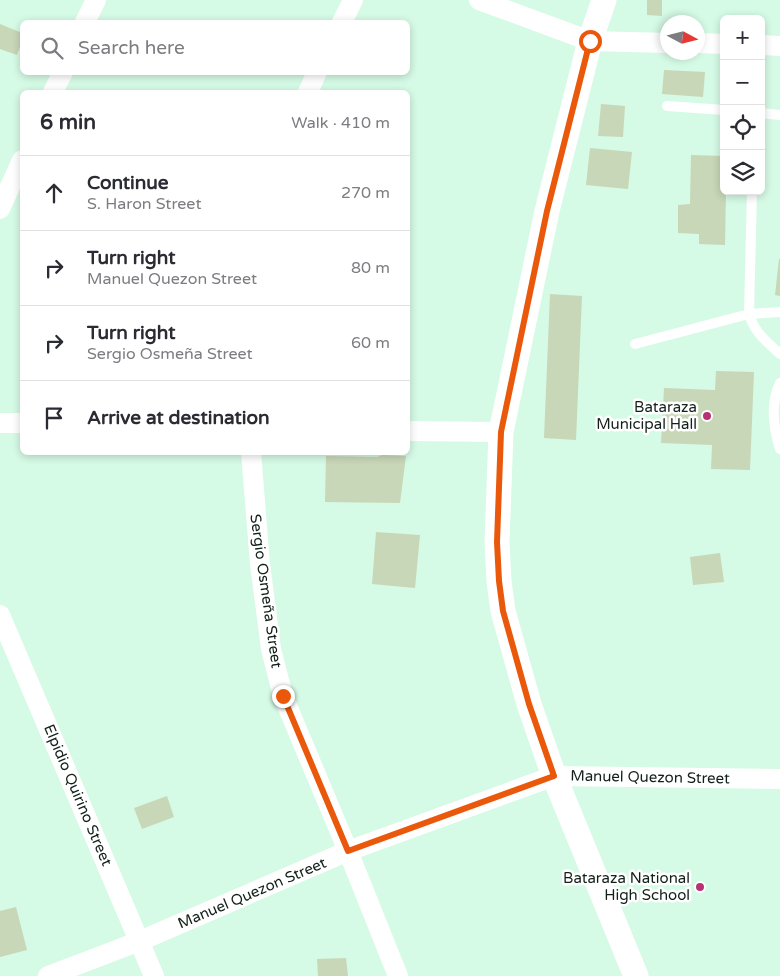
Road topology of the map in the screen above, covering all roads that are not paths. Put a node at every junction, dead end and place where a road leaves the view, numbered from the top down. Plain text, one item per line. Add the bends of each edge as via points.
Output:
1 (96, 0) edge
2 (353, 0) edge
3 (479, 0) edge
4 (604, 0) edge
5 (86, 20) edge
6 (343, 20) edge
7 (590, 41) junction
8 (660, 43) edge
9 (705, 44) edge
10 (720, 44) edge
11 (765, 45) edge
12 (780, 46) edge
13 (61, 75) edge
14 (316, 75) edge
15 (54, 90) edge
16 (309, 90) edge
17 (667, 106) dead end
18 (720, 110) edge
19 (765, 113) edge
20 (780, 115) edge
21 (20, 164) edge
22 (752, 195) edge
23 (0, 209) edge
24 (780, 312) edge
25 (749, 314) junction
26 (635, 344) dead end
27 (780, 354) edge
28 (780, 382) edge
29 (0, 422) edge
30 (20, 423) edge
31 (410, 431) edge
32 (501, 432) junction
33 (780, 449) edge
34 (251, 455) edge
35 (0, 615) edge
36 (554, 776) junction
37 (780, 779) edge
38 (348, 851) junction
39 (140, 941) junction
40 (48, 976) edge
41 (154, 976) edge
42 (398, 976) edge
43 (636, 976) edge

1 - 5 street
2 - 6 street
3 - 7 street
4 - 7 street
7 - 8 street
7 - 32 street via 547,211
9 - 10 street
11 - 12 street
13 - 15 street
14 - 16 street
17 - 18 lane
19 - 20 lane
21 - 23 street
22 - 25 lane
24 - 25 lane
25 - 26 lane
25 - 27 lane via 753,326
28 - 33 lane via 773,418
29 - 30 street
31 - 32 street
32 - 36 street via 497,542 503,611 529,704
34 - 38 street, Sergio Osmeña Street via 270,649 283,696
35 - 39 street, Elpidio Quirino Street
36 - 37 street, Manuel Quezon Street
36 - 38 street, Manuel Quezon Street
36 - 43 street
38 - 39 street, Manuel Quezon Street
38 - 42 street, Sergio Osmeña Street
39 - 40 street, Manuel Quezon Street
39 - 41 street, Elpidio Quirino Street

